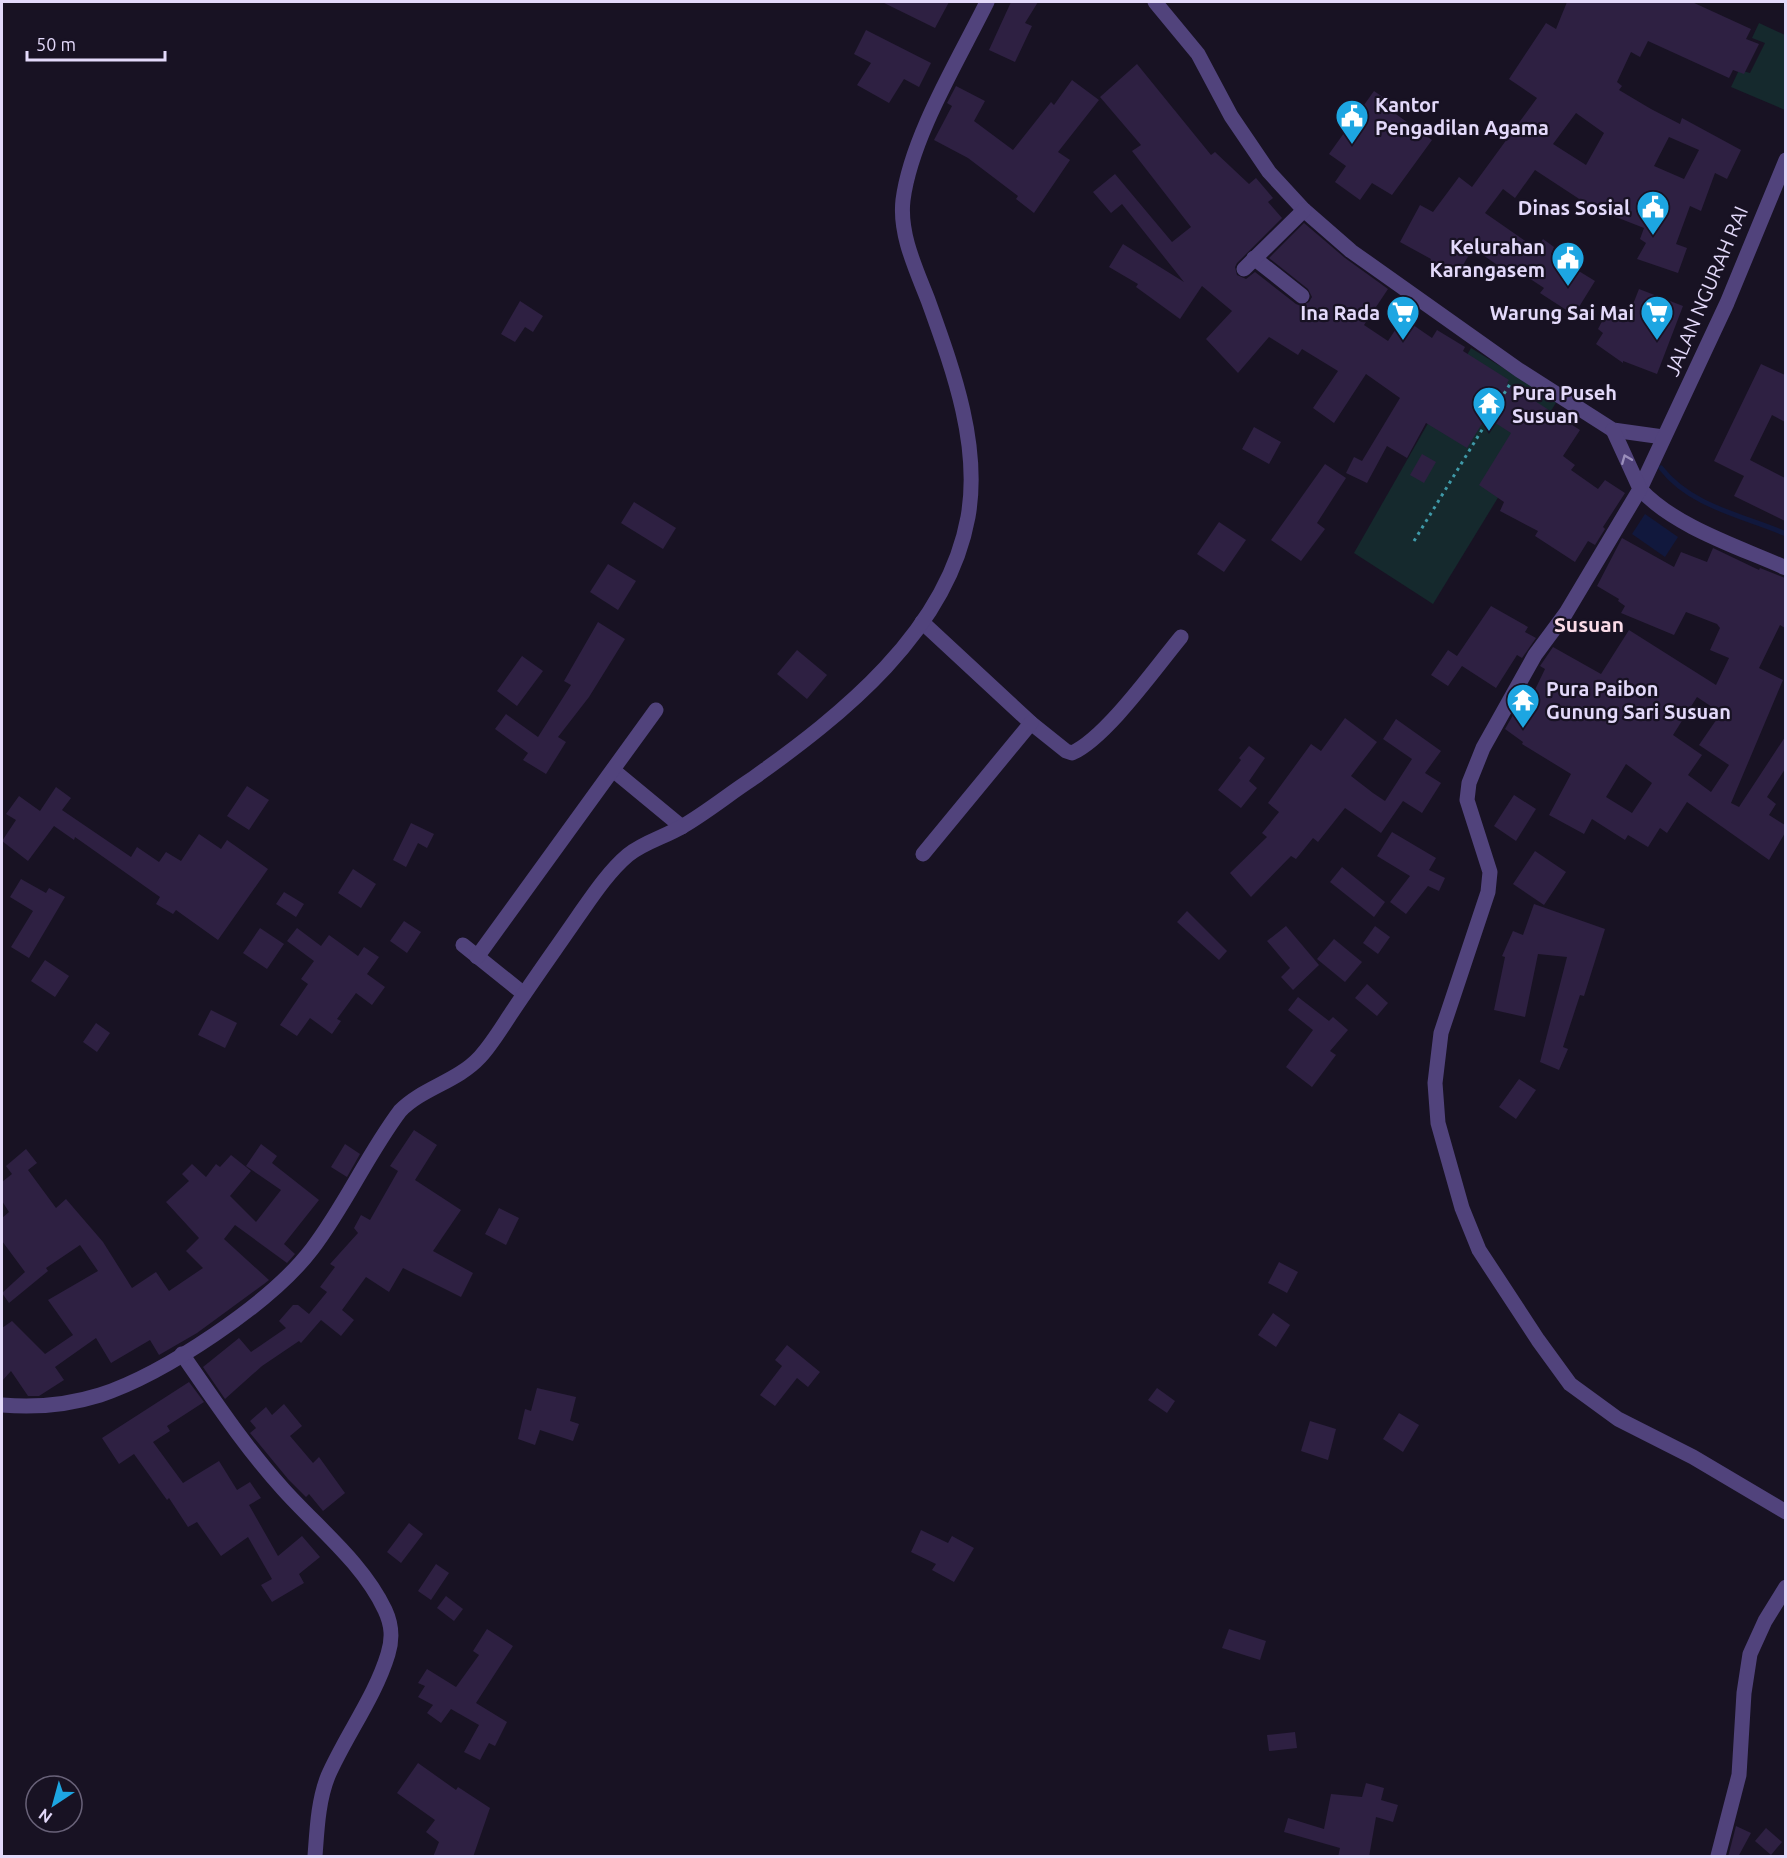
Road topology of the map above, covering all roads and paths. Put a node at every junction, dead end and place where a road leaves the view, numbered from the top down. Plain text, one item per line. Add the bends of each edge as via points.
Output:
1 (987, 2) edge
2 (1155, 2) edge
3 (1785, 160) edge
4 (1304, 210) junction
5 (1302, 296) dead end
6 (1519, 370) junction
7 (1613, 430) junction
8 (1663, 437) junction
9 (1640, 489) junction
10 (1414, 541) dead end
11 (1785, 568) edge
12 (922, 622) junction
13 (1181, 637) dead end
14 (657, 710) dead end
15 (1031, 723) junction
16 (613, 770) junction
17 (682, 827) junction
18 (923, 854) dead end
19 (463, 945) dead end
20 (477, 957) junction
21 (524, 994) junction
22 (182, 1354) junction
23 (2, 1405) edge
24 (1785, 1512) edge
25 (1785, 1587) edge
26 (315, 1857) edge
27 (1718, 1857) edge

1 - 12 street via 929,120 912,162 903,202 907,243 948,356 966,427 971,482 960,548
2 - 4 street via 1198,54 1231,116 1269,172
3 - 8 street, JALAN NGURAH RAI via 1727,303
4 - 5 street via 1249,264
4 - 6 street via 1351,251
6 - 7 street
6 - 10 path
7 - 8 street
9 -> 7 street
8 - 9 street, JALAN NGURAH RAI
9 - 11 street via 1684,522
9 - 24 street, JALAN NGURAH RAI via 1566,613 1535,655 1483,748 1469,783 1467,800 1490,872 1488,892 1440,1033 1435,1083 1438,1123 1462,1208 1479,1250 1570,1384 1618,1419 1693,1457
12 - 15 street
12 - 17 street via 889,663 828,720
13 - 15 street via 1080,750 1066,751
14 - 16 street
15 - 18 street
16 - 17 street
16 - 20 street
17 - 21 street via 626,856 588,902
19 - 20 street
20 - 21 street
21 - 22 street via 479,1058 454,1079 409,1102 400,1111 310,1252 248,1311
22 - 23 street via 129,1384 98,1396 39,1407
22 - 26 street via 275,1479 366,1579 393,1628 381,1671 328,1777 318,1817
25 - 27 street via 1750,1654 1739,1775

